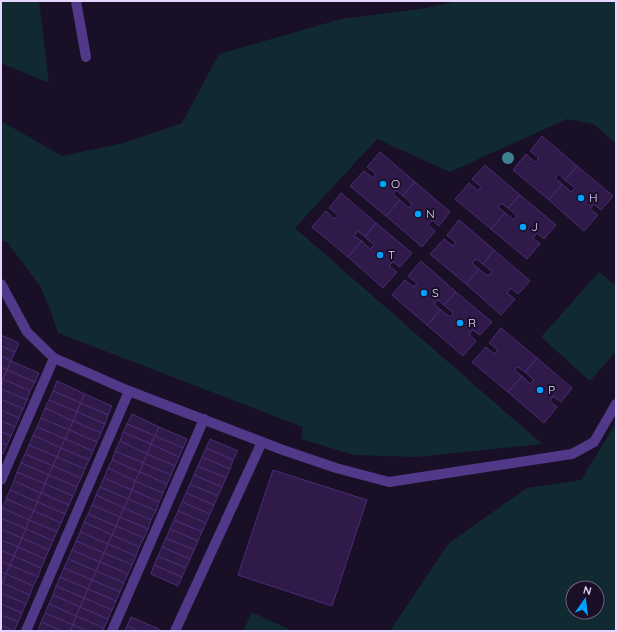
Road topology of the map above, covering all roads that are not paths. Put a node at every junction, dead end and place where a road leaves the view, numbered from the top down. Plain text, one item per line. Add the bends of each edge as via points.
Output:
1 (76, 1) edge
2 (86, 57) dead end
3 (1, 284) edge
4 (54, 358) junction
5 (129, 391) junction
6 (616, 404) edge
7 (204, 419) junction
8 (262, 442) junction
9 (1, 480) edge
10 (26, 631) edge
11 (112, 631) edge
12 (175, 631) edge

1 - 2 street
3 - 4 street via 27,332
4 - 5 street
4 - 9 street
5 - 7 street
5 - 10 street
6 - 8 street via 594,442 572,454 389,482 336,468
7 - 8 street
7 - 11 street
8 - 12 street

